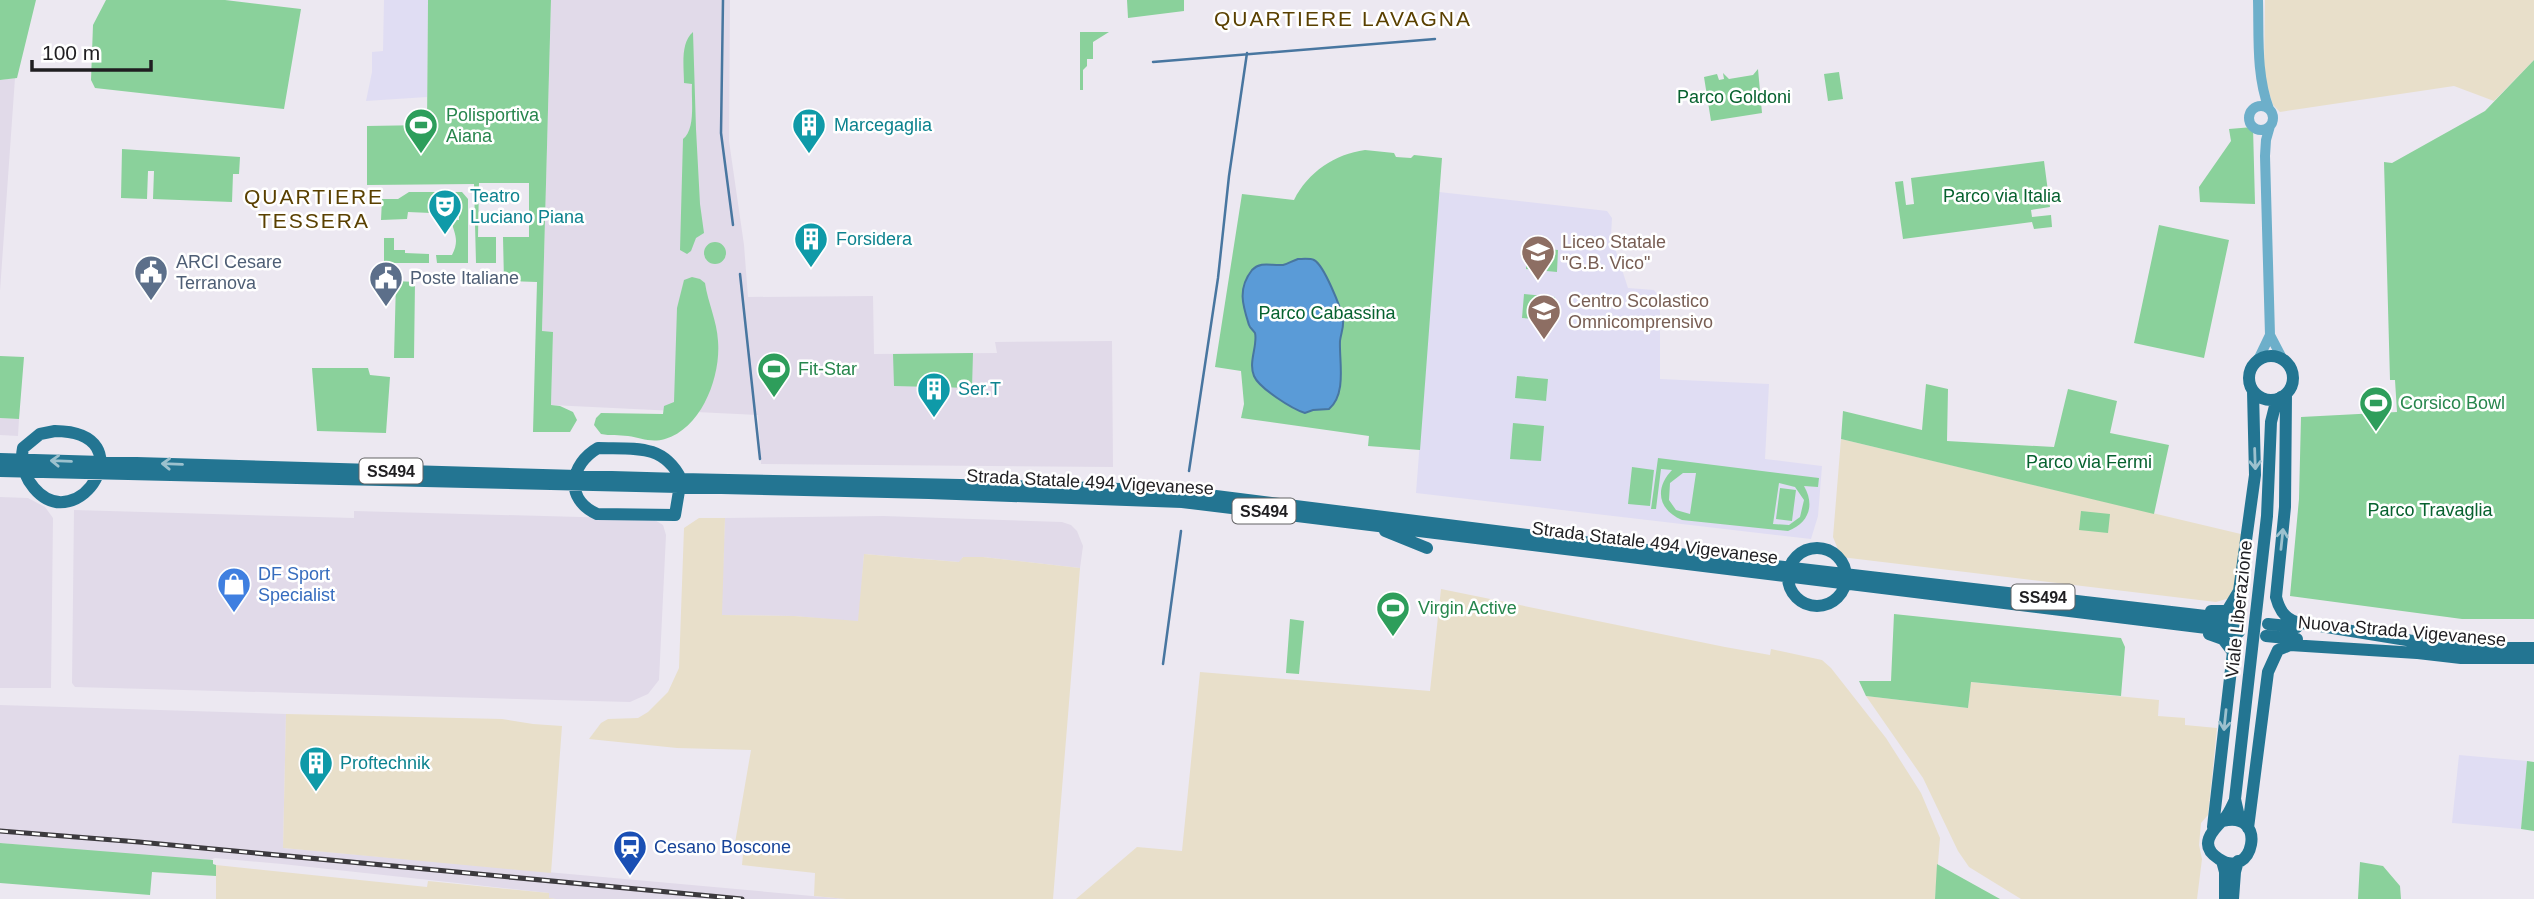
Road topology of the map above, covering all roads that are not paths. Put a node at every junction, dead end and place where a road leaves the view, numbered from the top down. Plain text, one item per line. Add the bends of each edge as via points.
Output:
1 (2258, 0) edge
2 (2261, 77) junction
3 (2253, 109) junction
4 (2269, 109) junction
5 (2270, 126) junction
6 (2254, 127) junction
7 (2264, 156) junction
8 (2270, 335) junction
9 (2282, 358) junction
10 (2258, 359) junction
11 (2257, 394) junction
12 (2284, 396) junction
13 (2271, 422) junction
14 (0, 460) edge
15 (23, 466) junction
16 (100, 468) junction
17 (0, 471) edge
18 (576, 481) junction
19 (680, 484) junction
20 (1299, 515) junction
21 (1427, 548) dead end
22 (1789, 572) junction
23 (1846, 580) junction
24 (2103, 604) junction
25 (2122, 618) junction
26 (2267, 630) dead end
27 (2418, 648) junction
28 (2534, 648) edge
29 (2534, 658) edge
30 (2235, 800) junction
31 (2218, 824) junction
32 (2244, 825) junction
33 (2222, 861) junction
34 (2238, 861) junction
35 (2225, 899) edge
36 (2234, 899) edge

1 - 2 street
2 - 3 street
2 - 4 street
3 - 4 street
3 - 6 street
4 - 5 street
5 - 6 street
5 - 7 street
6 - 7 street
7 - 8 street
8 - 9 street
8 - 10 street
9 - 10 main road
9 - 12 main road via 2294,377
10 - 11 main road via 2250,372
11 - 12 main road via 2269,400
11 - 13 main road, Viale Liberazione
11 -> 24 main road, Viale Liberazione via 2255,475 2234,601 2224,612
12 - 13 main road, Viale Liberazione via 2275,406
27 -> 12 main road, Viale Liberazione via 2296,622 2278,606 2285,507
13 - 30 main road, Viale Liberazione via 2270,480
14 - 15 main road, SS494
15 - 16 main road, SS494
15 - 16 main road via 39,493 61,501 85,494
15 - 16 main road via 23,448 32,438 63,431 91,441
15 - 17 main road, SS494
16 - 18 main road, SS494
18 - 19 main road, SS494
18 - 19 main road via 580,463 598,447 651,450 673,464
18 - 19 main road via 576,493 597,514 675,515
19 - 20 main road, Strada Statale 494 Vigevanese / SS494 via 1150,500
19 - 22 main road, Strada Statale 494 Vigevanese / SS494 via 1184,492
20 - 21 main road via 1326,524 1392,533
20 - 22 main road, Strada Statale 494 Vigevanese / SS494
22 - 23 main road, Strada Statale 494 Vigevanese / SS494
22 - 23 main road, Strada Statale 494 Vigevanese via 1803,552 1824,549 1840,559
22 - 23 main road, Strada Statale 494 Vigevanese via 1796,596 1812,605 1832,602
23 - 24 main road, SS494
23 - 25 main road, SS494
24 - 25 main road, SS494 via 2239,626
25 -> 31 main road via 2218,636 2233,652
26 - 27 main road, Nuova Strada Vigevanese
27 - 28 main road, Nuova Strada Vigevanese
27 - 29 main road, Nuova Strada Vigevanese via 2461,658
27 - 32 main road via 2377,652 2290,645 2278,650 2268,672
30 - 31 main road, Viale Liberazione
30 - 32 main road, Viale Liberazione
31 - 32 main road via 2232,819
31 - 33 main road via 2209,839 2213,854
32 - 34 main road, Viale Liberazione via 2252,839 2251,849
33 - 34 main road
33 - 35 main road
34 - 36 main road, Viale Liberazione

